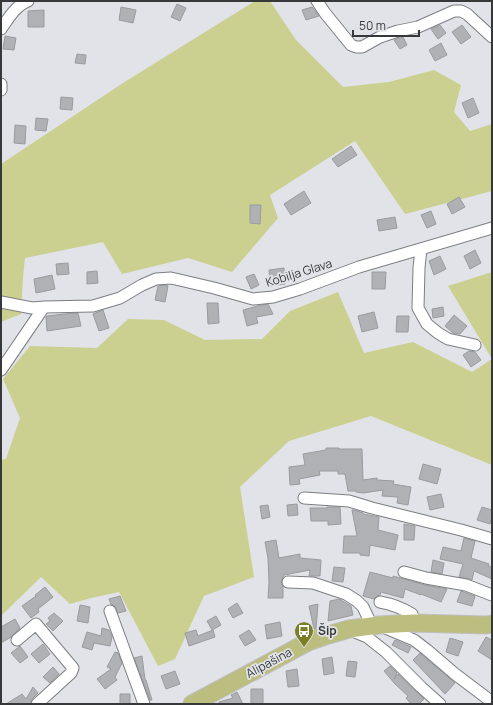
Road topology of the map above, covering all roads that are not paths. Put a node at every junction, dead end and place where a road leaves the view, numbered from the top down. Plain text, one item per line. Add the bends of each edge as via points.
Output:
1 (28, 1) edge
2 (317, 1) edge
3 (1, 29) edge
4 (492, 37) edge
5 (1, 84) edge
6 (1, 90) edge
7 (492, 228) edge
8 (421, 249) junction
9 (1, 302) edge
10 (44, 307) junction
11 (475, 345) dead end
12 (1, 370) edge
13 (304, 498) dead end
14 (492, 540) edge
15 (404, 572) dead end
16 (288, 582) dead end
17 (492, 595) edge
18 (380, 602) dead end
19 (110, 611) dead end
20 (414, 623) junction
21 (492, 624) edge
22 (376, 626) junction
23 (349, 629) junction
24 (17, 640) dead end
25 (492, 702) edge
26 (37, 704) edge
27 (144, 704) edge
28 (192, 704) edge
29 (440, 704) edge

1 - 3 street via 9,17
2 - 4 street via 351,45 356,47 362,47 398,31 418,27 454,11 467,14
5 - 6 street
7 - 8 street, Kobilja Glava
8 - 10 street, Kobilja Glava via 273,296 253,299 171,278 156,279 120,298 93,306
8 - 11 street via 418,308 427,324 448,340
9 - 10 street, Kobilja Glava via 32,308
10 - 12 street
13 - 14 street via 349,501
15 - 17 street via 466,585
16 - 22 street via 313,583 346,594 363,607
18 - 20 street via 406,610 412,614
19 - 27 street
20 - 21 main road, Alipašina
20 - 22 main road, Alipašina
22 - 23 main road, Alipašina
22 - 25 street via 414,640
23 - 28 main road, Alipašina via 308,642
23 - 29 street via 367,637 386,652
24 - 26 street via 36,624 73,668 71,673

